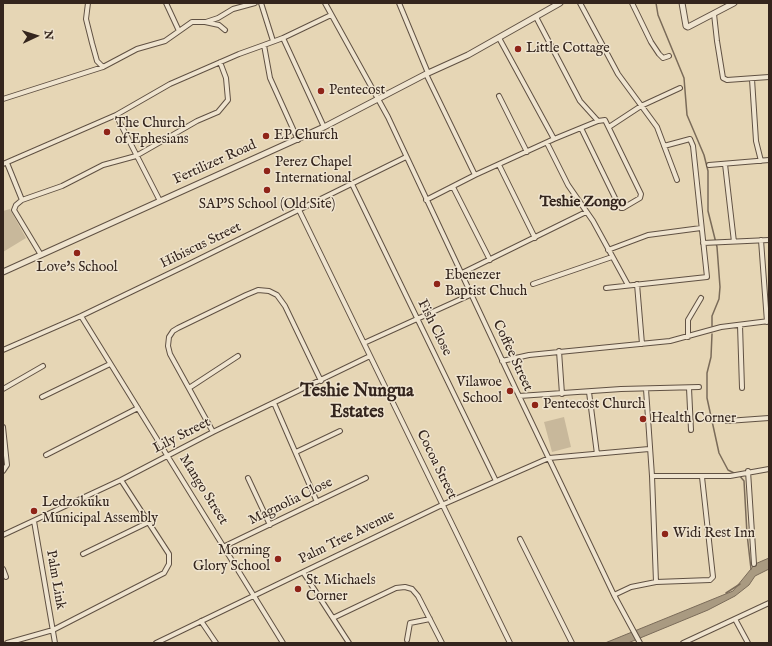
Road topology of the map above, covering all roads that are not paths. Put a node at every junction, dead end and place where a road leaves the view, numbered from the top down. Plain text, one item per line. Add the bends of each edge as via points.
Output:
1 (88, 3) edge
2 (166, 3) edge
3 (255, 3) edge
4 (262, 3) edge
5 (325, 3) edge
6 (399, 3) edge
7 (560, 3) edge
8 (580, 3) edge
9 (632, 3) edge
10 (682, 3) edge
11 (734, 3) edge
12 (714, 14) junction
13 (331, 15) junction
14 (536, 17) junction
15 (205, 22) junction
16 (225, 30) dead end
17 (179, 31) junction
18 (283, 38) junction
19 (499, 38) junction
20 (273, 41) junction
21 (264, 45) junction
22 (669, 56) dead end
23 (220, 62) junction
24 (104, 67) junction
25 (427, 74) junction
26 (769, 77) edge
27 (752, 79) junction
28 (680, 88) dead end
29 (499, 96) dead end
30 (3, 98) edge
31 (378, 99) junction
32 (641, 106) junction
33 (116, 115) junction
34 (598, 121) junction
35 (609, 127) junction
36 (324, 128) junction
37 (581, 128) junction
38 (554, 139) junction
39 (298, 140) junction
40 (547, 143) junction
41 (664, 146) junction
42 (527, 152) junction
43 (136, 156) junction
44 (406, 157) junction
45 (769, 160) edge
46 (761, 161) junction
47 (5, 163) edge
48 (499, 164) junction
49 (725, 164) junction
50 (709, 165) dead end
51 (475, 175) junction
52 (676, 180) dead end
53 (352, 184) junction
54 (453, 187) junction
55 (22, 200) junction
56 (426, 200) junction
57 (160, 201) junction
58 (299, 210) junction
59 (586, 212) junction
60 (701, 228) junction
61 (535, 238) junction
62 (761, 240) junction
63 (769, 240) edge
64 (734, 242) junction
65 (703, 243) junction
66 (608, 250) junction
67 (41, 255) junction
68 (612, 257) junction
69 (490, 260) junction
70 (3, 272) edge
71 (460, 274) junction
72 (534, 284) dead end
73 (637, 284) junction
74 (628, 285) junction
75 (606, 288) dead end
76 (470, 295) junction
77 (701, 298) dead end
78 (81, 316) junction
79 (417, 320) junction
80 (768, 321) edge
81 (740, 325) junction
82 (688, 337) junction
83 (364, 343) junction
84 (642, 344) junction
85 (3, 350) edge
86 (559, 351) junction
87 (238, 356) dead end
88 (370, 356) junction
89 (502, 362) junction
90 (110, 364) junction
91 (43, 366) dead end
92 (321, 381) junction
93 (698, 387) dead end
94 (189, 388) junction
95 (688, 388) junction
96 (742, 388) dead end
97 (3, 389) edge
98 (646, 389) junction
99 (589, 392) junction
100 (562, 394) junction
101 (519, 396) junction
102 (42, 398) dead end
103 (274, 403) junction
104 (138, 408) junction
105 (769, 418) edge
106 (727, 421) dead end
107 (3, 427) edge
108 (691, 430) dead end
109 (340, 431) dead end
110 (213, 432) junction
111 (649, 449) junction
112 (296, 452) junction
113 (597, 454) junction
114 (46, 455) dead end
115 (168, 455) junction
116 (549, 458) junction
117 (769, 469) edge
118 (748, 471) junction
119 (3, 472) edge
120 (652, 476) junction
121 (702, 477) junction
122 (248, 478) dead end
123 (366, 478) dead end
124 (121, 480) junction
125 (496, 481) junction
126 (317, 502) junction
127 (444, 504) junction
128 (34, 521) junction
129 (149, 522) junction
130 (270, 525) junction
131 (3, 535) edge
132 (520, 540) dead end
133 (225, 546) junction
134 (82, 554) dead end
135 (754, 564) dead end
136 (3, 569) edge
137 (303, 572) junction
138 (6, 577) dead end
139 (656, 582) junction
140 (255, 595) junction
141 (614, 595) junction
142 (769, 602) edge
143 (333, 618) junction
144 (430, 619) junction
145 (735, 619) junction
146 (202, 621) junction
147 (53, 630) junction
148 (693, 638) junction
149 (407, 640) dead end
150 (510, 642) edge
151 (7, 643) edge
152 (55, 643) edge
153 (156, 643) edge
154 (216, 643) edge
155 (284, 643) edge
156 (349, 643) edge
157 (442, 643) edge
158 (503, 643) edge
159 (572, 643) edge
160 (640, 643) edge
161 (683, 643) edge
162 (696, 643) edge
163 (748, 643) edge

1 - 24 street via 86,19 92,44 97,61
2 - 17 street
3 - 15 street via 233,9
4 - 20 street
5 - 13 street, Coffee Street
6 - 25 street
7 - 14 street, Fertilizer Road
8 - 32 street via 618,74
9 - 22 street via 659,54 663,58
10 - 12 street via 687,27
11 - 12 street
12 - 27 street via 723,78
13 - 18 street
13 - 31 street, Coffee Street
14 - 19 street, Fertilizer Road
14 - 34 street via 580,101
15 - 16 street via 219,25
15 - 17 street via 192,22
17 - 24 street via 165,41 137,49
18 - 20 street
18 - 36 street
19 - 25 street, Fertilizer Road
19 - 38 street
20 - 21 street
21 - 23 street
21 - 39 street via 270,78
23 - 33 street via 170,84
23 - 43 street via 226,78 228,100 223,108
24 - 30 street
25 - 31 street, Fertilizer Road
25 - 51 street
26 - 27 street
27 - 46 street via 756,141
28 - 32 street
29 - 42 street
31 - 36 street, Fertilizer Road
31 - 44 street, Coffee Street
32 - 35 street
32 - 41 street via 657,126
33 - 43 street
33 - 47 street
34 - 35 street via 605,120
34 - 37 street
35 - 37 street via 642,196 622,208
36 - 39 street, Fertilizer Road
37 - 38 street
38 - 40 street
39 - 57 street, Fertilizer Road
40 - 42 street
40 - 59 street
41 - 52 street
41 - 60 street via 691,140
42 - 48 street
43 - 55 street via 114,161 62,186
43 - 57 street
44 - 53 street, Hibiscus Street
44 - 56 street, Coffee Street
45 - 46 street
46 - 49 street
47 - 55 street
48 - 51 street
48 - 61 street
49 - 50 street
49 - 64 street
51 - 54 street
53 - 58 street, Hibiscus Street
53 - 79 street, Fish Close
54 - 56 street
54 - 69 street
55 - 67 street via 16,204 14,210
56 - 71 street, Coffee Street
57 - 67 street, Fertilizer Road
58 - 78 street, Hibiscus Street
58 - 83 street, Cocoa Street
59 - 61 street
59 - 66 street
60 - 65 street
60 - 66 street via 648,235
61 - 69 street
62 - 63 street
62 - 64 street
62 - 80 street
64 - 65 street
65 - 73 street via 707,277
66 - 68 street
67 - 70 street, Fertilizer Road
68 - 72 street
68 - 74 street
69 - 71 street
71 - 76 street, Coffee Street
73 - 74 street
73 - 84 street
74 - 75 street
76 - 79 street
76 - 89 street, Coffee Street
77 - 82 street via 688,320
78 - 85 street, Hibiscus Street
78 - 90 street, Mango Street
79 - 83 street
79 - 125 street, Fish Close
80 - 81 street
81 - 82 street via 721,327
81 - 96 street
82 - 84 street
83 - 88 street, Cocoa Street
84 - 86 street
86 - 89 street via 518,356
86 - 100 street
87 - 94 street
88 - 92 street, Lily Street
88 - 127 street, Cocoa Street
89 - 101 street, Coffee Street
90 - 102 street
90 - 104 street, Mango Street
91 - 97 street
92 - 94 street via 285,306 277,295 258,290 173,331 169,337 170,354
92 - 103 street, Lily Street
93 - 95 street
94 - 110 street
95 - 98 street
95 - 108 street
98 - 99 street
98 - 111 street
99 - 100 street
99 - 113 street
100 - 101 street
101 - 116 street, Coffee Street
103 - 110 street, Lily Street
103 - 112 street
104 - 114 street
104 - 115 street, Mango Street
105 - 106 street
107 - 119 street via 7,465
109 - 112 street
110 - 115 street, Lily Street
111 - 113 street, Palm Tree Avenue
111 - 120 street
112 - 126 street
113 - 116 street, Palm Tree Avenue
115 - 124 street, Lily Street
115 - 133 street, Mango Street
116 - 125 street, Palm Tree Avenue
116 - 141 street, Coffee Street
117 - 118 street
118 - 121 street via 730,476
118 - 135 street
120 - 121 street
120 - 139 street
121 - 139 street via 713,577 710,580
122 - 130 street
123 - 126 street, Magnolia Close
124 - 128 street, Lily Street
124 - 129 street
125 - 127 street, Palm Tree Avenue
126 - 130 street, Magnolia Close
127 - 137 street, Palm Tree Avenue
127 - 150 street, Cocoa Street
128 - 131 street, Lily Street
128 - 147 street, Palm Link
129 - 134 street
129 - 147 street via 169,554 169,564 164,573
130 - 133 street, Magnolia Close
132 - 159 street
133 - 140 street, Mango Street
136 - 138 street
137 - 140 street, Palm Tree Avenue
137 - 143 street
139 - 141 street via 631,587
140 - 146 street, Palm Tree Avenue
140 - 155 street, Mango Street
141 - 160 street, Coffee Street
142 - 145 street
143 - 144 street via 396,588 405,587 412,589 418,596
143 - 156 street
144 - 149 street via 410,623
144 - 157 street
145 - 148 street
145 - 163 street
146 - 153 street, Palm Tree Avenue
146 - 154 street
147 - 151 street
147 - 152 street, Palm Link
148 - 161 street
148 - 162 street
150 - 158 street

